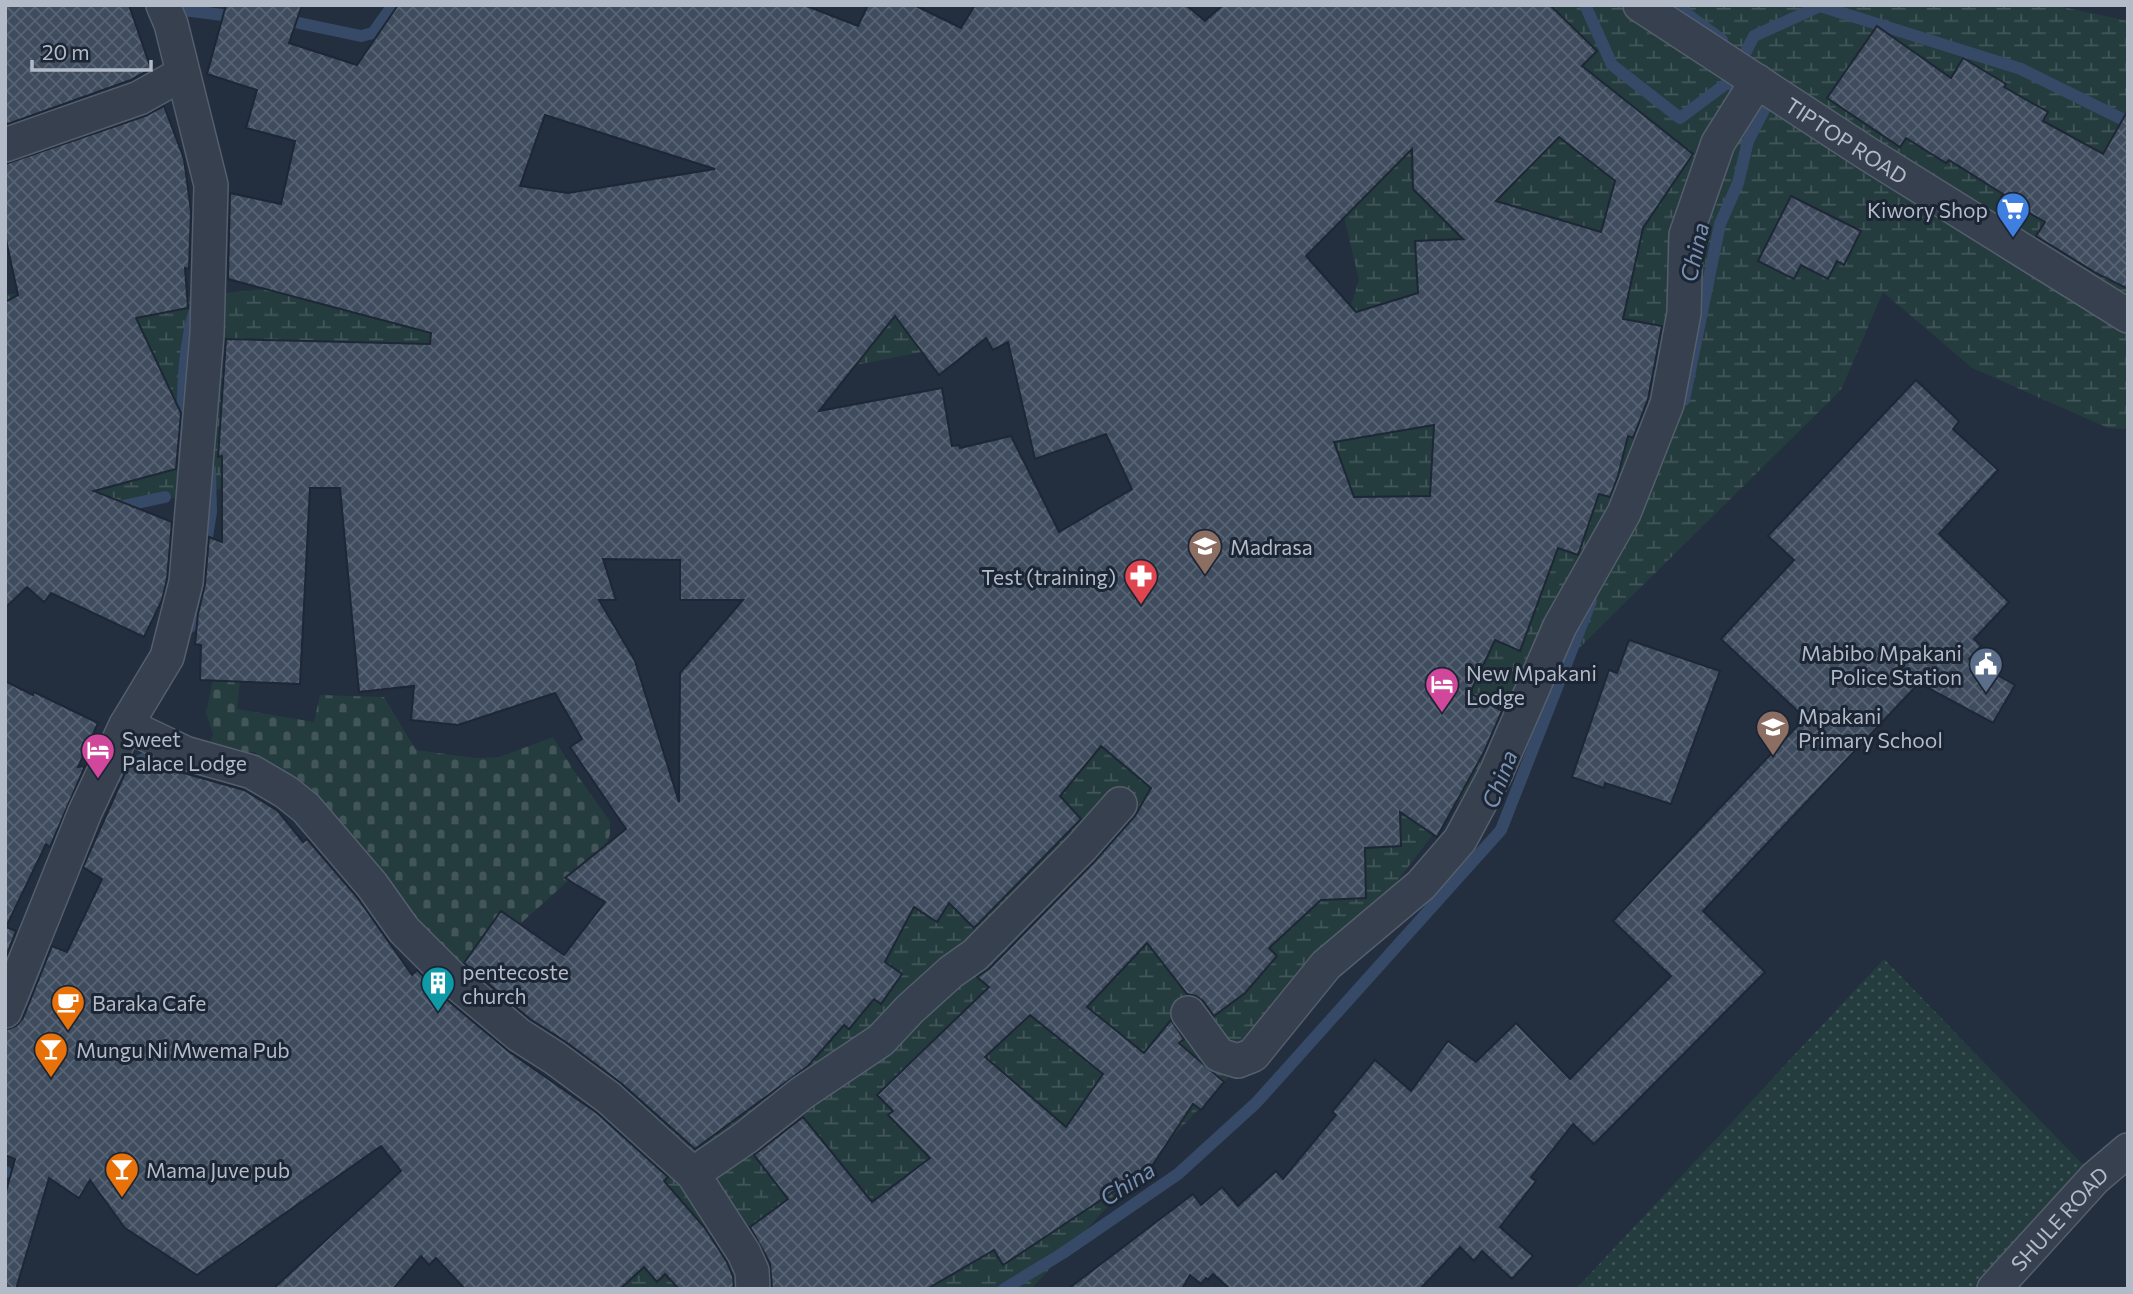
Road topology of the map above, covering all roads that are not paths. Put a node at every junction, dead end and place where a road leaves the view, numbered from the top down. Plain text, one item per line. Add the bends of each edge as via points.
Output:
1 (163, 5) edge
2 (1640, 5) edge
3 (182, 74) junction
4 (1757, 81) junction
5 (5, 145) edge
6 (2128, 316) edge
7 (126, 725) junction
8 (1121, 804) dead end
9 (5, 1011) edge
10 (1188, 1013) dead end
11 (2128, 1150) edge
12 (694, 1174) junction
13 (753, 1289) edge
14 (1994, 1289) edge

1 - 3 street
2 - 4 street, TIPTOP ROAD
3 - 5 street via 139,98
3 - 7 street via 211,185 198,445 180,607 167,657
4 - 6 street, TIPTOP ROAD
4 - 10 street via 1718,143 1686,235 1684,313 1667,404 1636,485 1560,626 1496,774 1460,840 1421,885 1326,965 1253,1055 1238,1061 1219,1055
7 - 9 street via 85,812
7 - 12 street via 185,753 252,772 286,792 306,808 404,930 458,984 519,1035 608,1098
8 - 12 street via 975,955 881,1040
11 - 14 street, SHULE ROAD via 2095,1178
12 - 13 street via 744,1253

